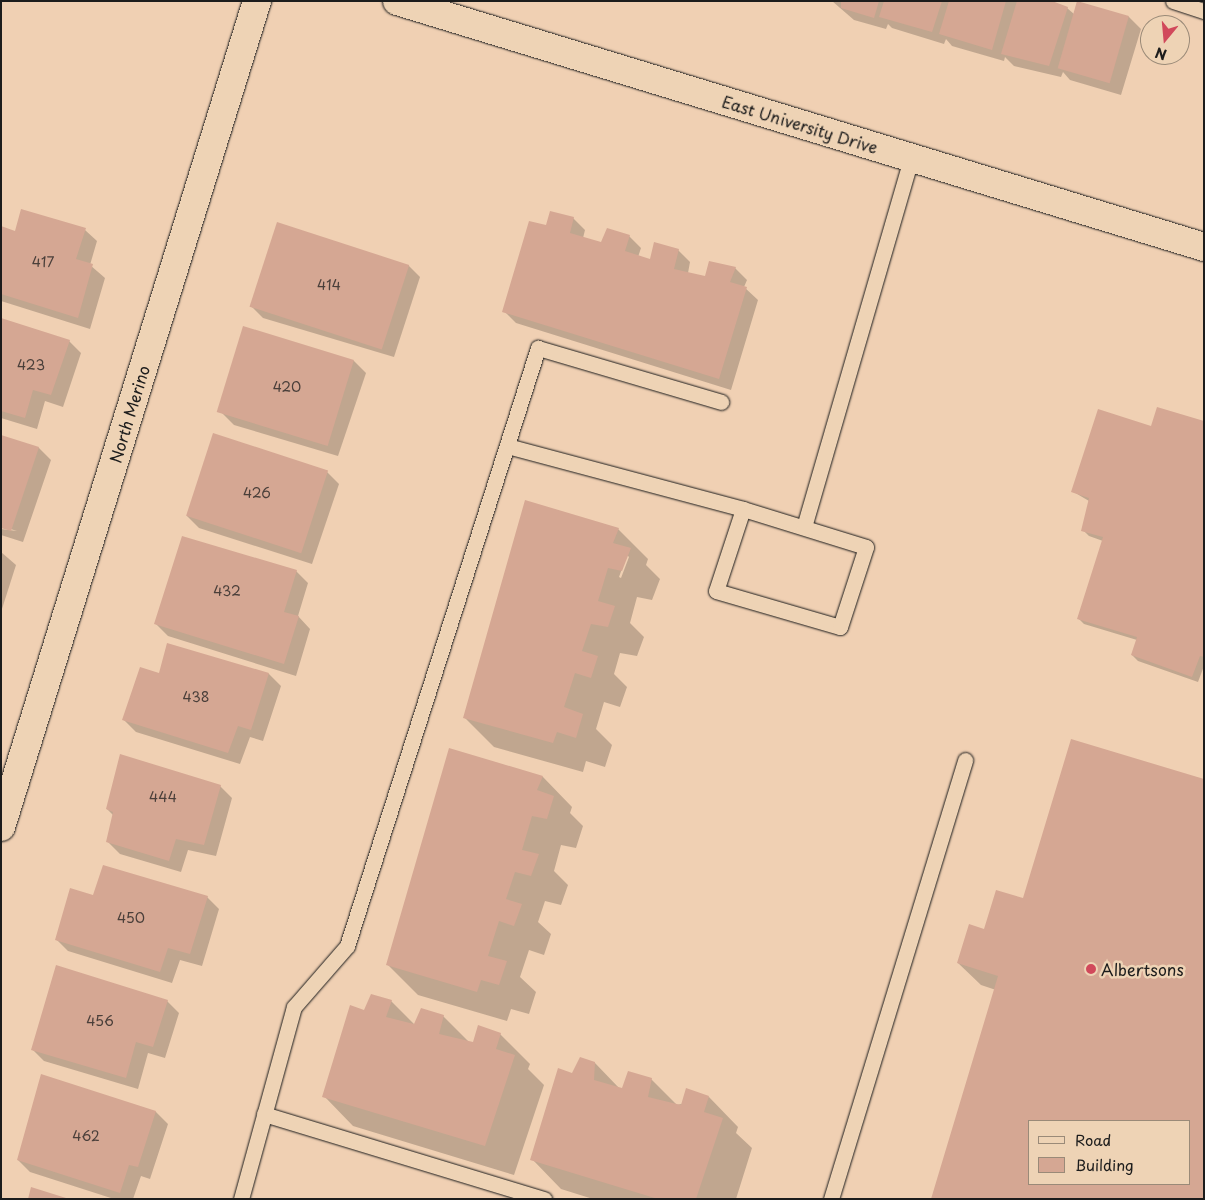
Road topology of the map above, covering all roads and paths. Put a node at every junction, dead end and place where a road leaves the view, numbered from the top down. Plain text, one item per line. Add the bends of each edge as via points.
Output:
1 (257, 1) edge
2 (397, 1) edge
3 (1172, 1) edge
4 (1204, 11) edge
5 (911, 158) junction
6 (1204, 247) edge
7 (721, 402) dead end
8 (507, 446) junction
9 (743, 509) junction
10 (804, 526) junction
11 (965, 760) dead end
12 (1, 827) edge
13 (264, 1114) junction
14 (241, 1199) edge
15 (544, 1199) edge
16 (831, 1199) edge

1 - 12 street, North Merino
2 - 5 street, East University Drive
3 - 4 lane
5 - 6 street, East University Drive
5 - 10 lane
7 - 8 lane via 538,348
8 - 9 lane
8 - 13 lane via 347,946 294,1007
9 - 10 lane
9 - 10 lane via 716,591 840,627 866,547
11 - 16 lane
13 - 14 lane
13 - 15 lane

